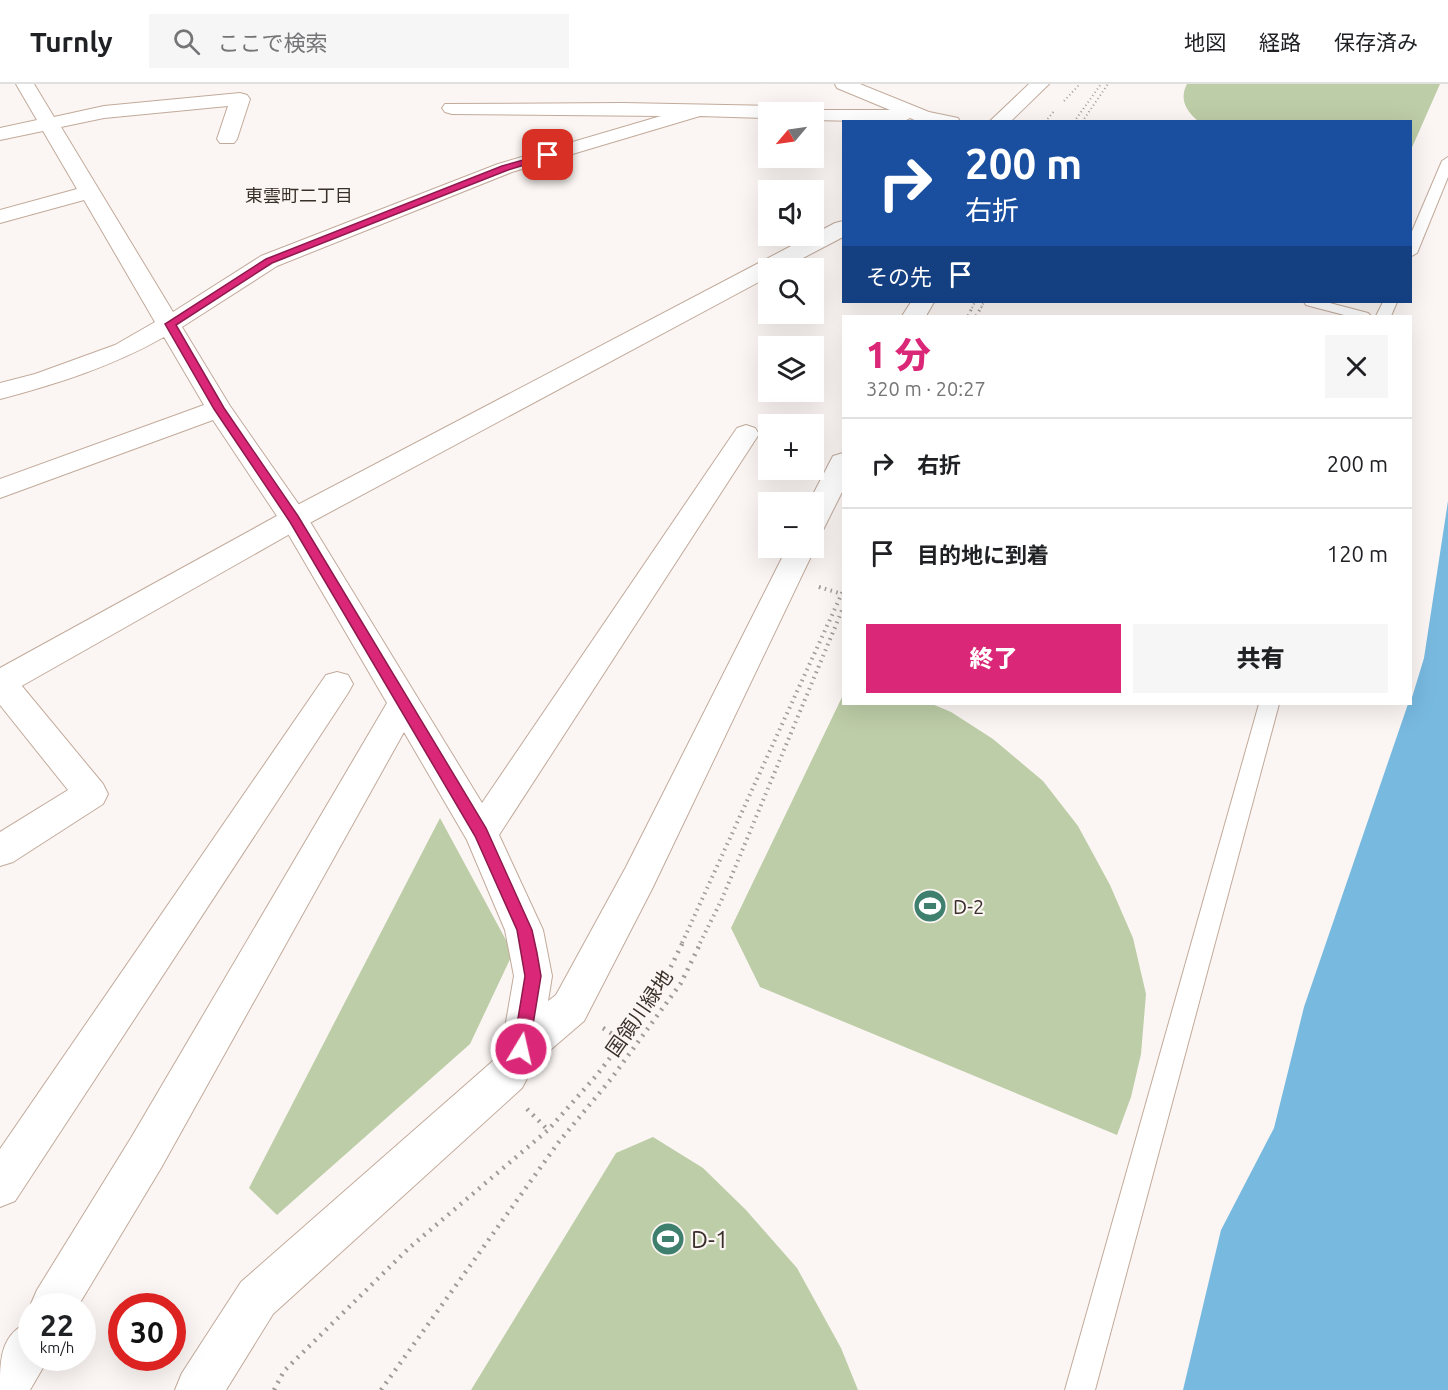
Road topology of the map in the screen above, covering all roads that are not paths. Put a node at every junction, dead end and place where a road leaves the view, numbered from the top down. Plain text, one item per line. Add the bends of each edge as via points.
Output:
1 (25, 84) edge
2 (844, 84) edge
3 (1041, 84) edge
4 (452, 108) dead end
5 (697, 111) junction
6 (758, 112) edge
7 (824, 114) edge
8 (924, 117) junction
9 (940, 120) edge
10 (1000, 120) edge
11 (48, 122) junction
12 (0, 134) edge
13 (227, 139) dead end
14 (1448, 160) edge
15 (90, 192) junction
16 (0, 217) edge
17 (842, 229) edge
18 (1412, 248) edge
19 (1315, 303) edge
20 (1360, 315) edge
21 (170, 324) junction
22 (0, 391) edge
23 (219, 409) junction
24 (746, 434) dead end
25 (842, 464) edge
26 (0, 489) edge
27 (824, 501) edge
28 (294, 519) junction
29 (796, 558) edge
30 (0, 683) edge
31 (338, 684) dead end
32 (404, 704) junction
33 (1269, 705) edge
34 (481, 833) junction
35 (0, 851) edge
36 (521, 1049) junction
37 (0, 1186) edge
38 (62, 1293) edge
39 (18, 1366) edge
40 (3, 1390) edge
41 (199, 1390) edge
42 (1080, 1390) edge

1 - 11 street
2 - 8 street
3 - 10 street
4 - 5 street
5 - 6 street
5 - 21 street via 505,168 269,261
7 - 8 street
8 - 9 street
11 - 12 street
11 - 13 street via 104,112 240,99
11 - 15 street
14 - 18 lane
15 - 16 street
15 - 21 street
17 - 28 street
19 - 20 lane
21 - 22 street via 124,350
21 - 23 street
23 - 26 street
23 - 28 street
24 - 34 street
25 - 27 street
28 - 30 street
28 - 32 street
29 - 36 street via 639,878 570,1008
30 - 35 street via 91,794
31 - 37 street
32 - 34 street
32 - 38 street
33 - 42 lane
34 - 36 street via 524,930 529,953 533,976
36 - 41 street via 508,1074 257,1298
39 - 40 street

